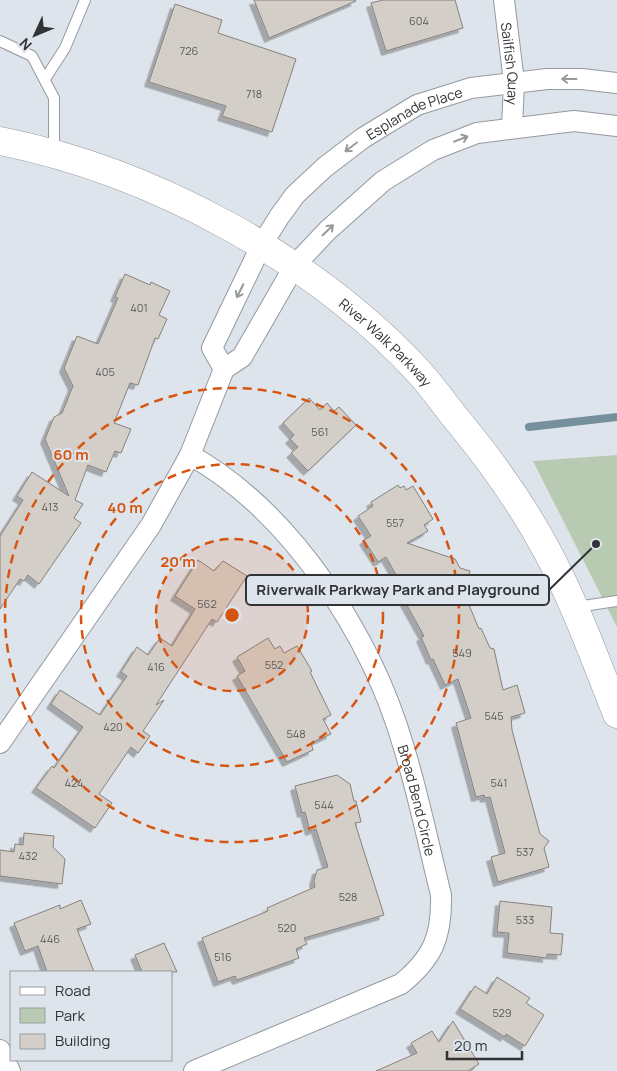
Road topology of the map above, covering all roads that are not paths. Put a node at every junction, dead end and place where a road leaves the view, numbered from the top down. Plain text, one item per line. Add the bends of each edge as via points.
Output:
1 (85, 0) edge
2 (504, 0) edge
3 (0, 41) edge
4 (45, 79) junction
5 (514, 82) junction
6 (617, 83) edge
7 (617, 126) edge
8 (512, 127) junction
9 (0, 141) edge
10 (54, 153) junction
11 (261, 246) junction
12 (295, 266) junction
13 (224, 369) junction
14 (190, 455) junction
15 (617, 601) edge
16 (574, 607) junction
17 (617, 714) edge
18 (0, 743) edge
19 (0, 1050) edge
20 (10, 1071) edge
21 (194, 1071) edge

1 - 4 lane via 65,48
2 - 5 street, Sailfish Quay
3 - 4 lane via 32,56
4 - 10 lane via 54,98
6 -> 5 street, Esplanade Place via 582,79
5 - 8 street, Sailfish Quay
5 -> 11 street, Esplanade Place via 471,88 417,105 363,138 295,195
7 - 8 street via 574,121
12 -> 8 street via 327,231 383,181 433,150 477,133
9 - 10 street, River Walk Parkway
10 - 11 street, River Walk Parkway via 147,186 215,218
11 - 12 street, River Walk Parkway
11 -> 13 street via 212,348
12 - 13 street via 242,357
12 - 16 street, River Walk Parkway via 364,321 419,372 516,498 547,550
13 - 14 street
14 - 18 street via 151,525
14 - 21 street, Broad Bend Circle via 250,496 301,552 350,626 388,702 404,748 442,909 440,931 426,961 401,984
15 - 16 lane
16 - 17 street, River Walk Parkway
19 - 20 street

